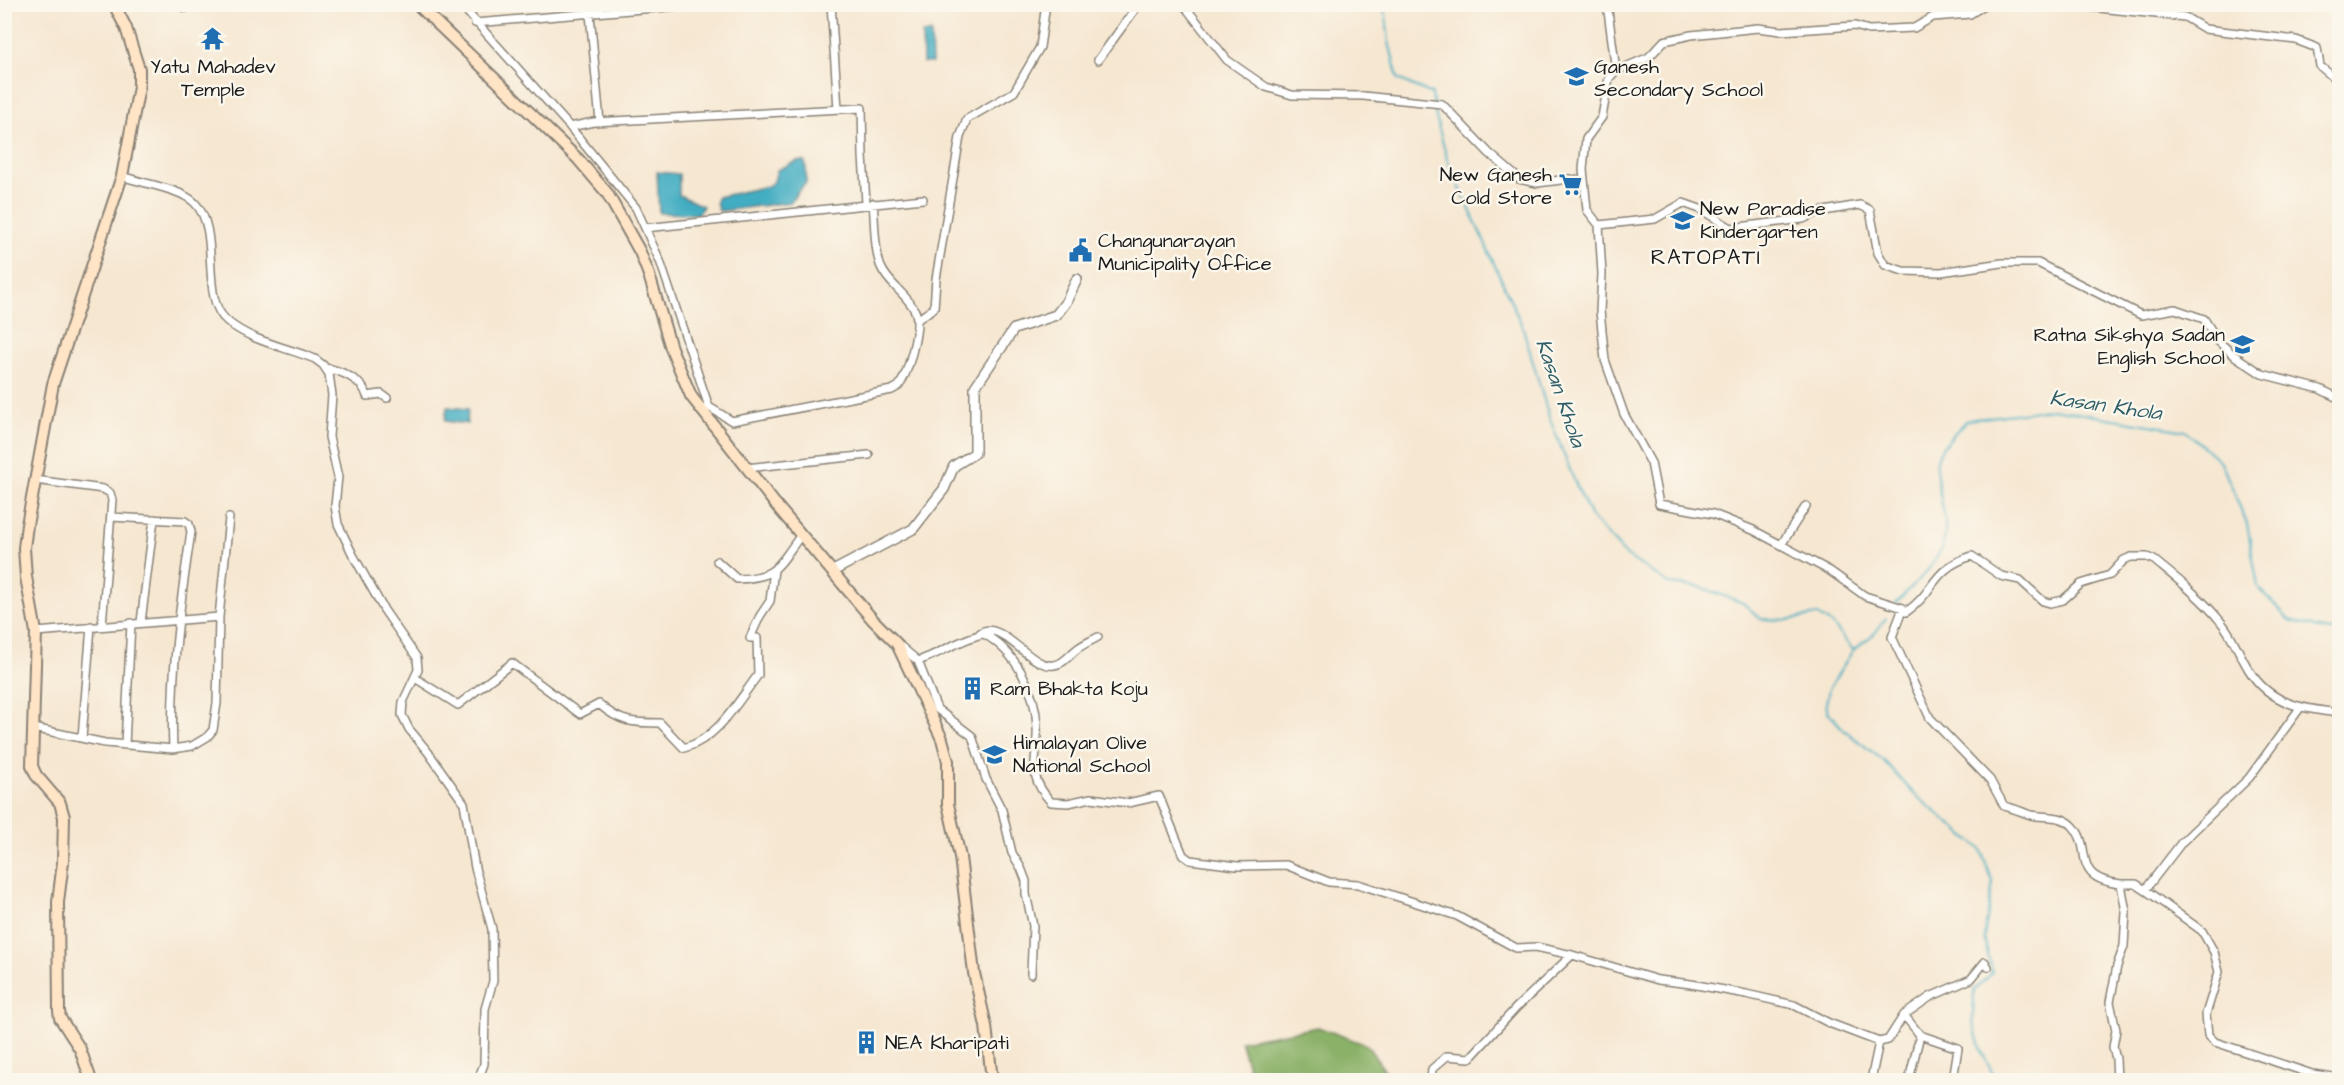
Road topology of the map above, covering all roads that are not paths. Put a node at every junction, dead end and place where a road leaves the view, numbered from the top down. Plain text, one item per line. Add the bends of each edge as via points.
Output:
1 (114, 4) edge
2 (175, 4) edge
3 (189, 4) edge
4 (417, 4) edge
5 (460, 4) edge
6 (703, 4) edge
7 (831, 4) edge
8 (1046, 4) edge
9 (1139, 4) edge
10 (1183, 4) edge
11 (1605, 4) edge
12 (1986, 4) edge
13 (2061, 4) edge
14 (590, 14) junction
15 (475, 23) junction
16 (1098, 60) dead end
17 (1616, 71) junction
18 (2340, 83) edge
19 (838, 109) junction
20 (600, 122) junction
21 (570, 127) junction
22 (122, 176) junction
23 (1584, 182) junction
24 (923, 199) dead end
25 (870, 203) junction
26 (1599, 225) junction
27 (645, 228) junction
28 (1077, 279) dead end
29 (917, 320) junction
30 (325, 368) junction
31 (387, 398) dead end
32 (2340, 399) edge
33 (869, 455) dead end
34 (746, 468) junction
35 (35, 480) junction
36 (1806, 506) dead end
37 (111, 517) junction
38 (229, 518) dead end
39 (154, 519) junction
40 (801, 535) junction
41 (1781, 545) junction
42 (717, 561) dead end
43 (774, 570) junction
44 (832, 572) junction
45 (1903, 608) junction
46 (219, 617) junction
47 (178, 619) junction
48 (141, 622) junction
49 (131, 623) junction
50 (102, 625) junction
51 (91, 626) junction
52 (36, 632) junction
53 (978, 634) junction
54 (1098, 637) dead end
55 (897, 644) junction
56 (918, 661) junction
57 (415, 678) junction
58 (2300, 708) junction
59 (2340, 714) edge
60 (33, 728) junction
61 (82, 738) junction
62 (125, 744) junction
63 (172, 749) junction
64 (2121, 884) junction
65 (2145, 890) junction
66 (1572, 955) junction
67 (1988, 967) dead end
68 (1031, 974) dead end
69 (1904, 1015) junction
70 (1920, 1035) junction
71 (1879, 1041) junction
72 (2340, 1078) edge
73 (92, 1080) edge
74 (478, 1080) edge
75 (992, 1080) edge
76 (1431, 1080) edge
77 (1871, 1080) edge
78 (1909, 1080) edge
79 (1953, 1080) edge
80 (2116, 1080) edge

1 - 22 main road via 126,28 140,76
2 - 3 street via 186,8
4 - 34 main road via 578,159 607,193 640,252 691,396
5 - 15 street
6 - 14 street
7 - 19 street
8 - 29 street via 1040,47 1014,92 967,119 960,137 934,308
9 - 16 street
10 - 23 street via 1227,60 1266,87 1292,95 1362,96 1442,104 1519,179 1537,183 1569,179
11 - 17 street
12 - 17 street via 1970,15 1933,17 1914,28 1758,28 1691,35 1664,41 1649,57
13 - 18 street via 2185,16 2205,29 2296,40 2317,48 2320,66
14 - 15 street
14 - 20 street
15 - 21 street
17 - 23 street via 1609,78 1602,117 1586,139
19 - 20 street
19 - 25 street via 862,108 862,145
20 - 21 street
21 - 27 street via 636,208
22 - 30 street via 187,197 197,205 212,260 214,301 224,319 249,335 315,359
22 - 35 main road via 53,384
23 - 26 street via 1587,210
24 - 25 street
25 - 27 street
25 - 29 street via 880,264 912,306
26 - 32 street via 1655,219 1683,203 1731,228 1803,219 1818,212 1860,205 1870,210 1878,253 1885,265 1903,271 1941,272 2002,263 2038,263 2141,315 2175,309 2204,319 2218,341 2262,374 2320,389
26 - 41 street via 1605,360 1624,414 1651,463 1659,504 1713,514
27 - 29 street via 660,261 709,407 732,421 896,389 907,369
28 - 44 street via 1056,315 1014,329 975,387 975,453 954,466 944,489 913,529
30 - 31 street via 336,369 359,384 367,396 381,394
30 - 57 street via 332,395 329,437 338,477 338,524 384,610 417,658
33 - 34 street
34 - 40 main road
35 - 37 street via 103,489 110,493
35 - 52 main road via 24,548
36 - 41 street
37 - 39 street
37 - 50 street
38 - 46 street
39 - 47 street via 189,524
39 - 48 street
40 - 43 street
40 - 44 main road
41 - 45 street via 1830,571 1865,596
42 - 43 street via 737,579 766,576
43 - 57 street via 770,601 750,638 757,638 758,675 720,726 697,744 684,748 660,723 630,722 611,715 599,704 580,714 512,663 458,705
44 - 55 main road
45 - 58 street via 1906,612 1920,603 1942,570 1971,556 2001,576 2020,580 2050,603 2063,600 2081,584 2110,575 2124,560 2146,557 2207,606 2265,690
45 - 64 street via 1892,637 1930,718 1990,780 2004,806 2032,815 2061,818 2080,837 2084,862 2091,873
46 - 47 street
46 - 63 street via 213,730 192,746
47 - 48 street
47 - 63 street
48 - 49 street
49 - 50 street
49 - 62 street
50 - 51 street
51 - 52 street
51 - 61 street
52 - 60 main road
53 - 54 street via 982,630 1001,634 1042,665 1063,662 1078,647
53 - 56 street
53 - 66 street via 984,634 1007,651 1032,694 1038,728 1035,779 1051,802 1091,798 1128,802 1159,796 1183,855 1191,860 1237,866 1286,865 1329,882 1358,884 1456,916 1516,948 1536,947
55 - 56 street
55 - 75 main road via 942,739 948,761 948,804 960,857
56 - 68 street via 937,709 972,736 1002,810 1012,853 1026,880 1033,927
57 - 74 street via 403,702 402,715 464,804 475,868 492,929 493,981 485,1015 484,1064
58 - 59 street
58 - 65 street via 2249,778 2182,842
60 - 61 street
60 - 73 main road via 33,771 60,803 65,823 58,902 60,1018 80,1049
61 - 62 street
62 - 63 street
64 - 65 street via 2136,884
64 - 80 street via 2126,912 2124,946 2110,1002 2116,1030
65 - 72 street via 2202,931 2214,952 2219,972 2206,1014 2208,1035 2214,1042 2312,1074
66 - 71 street via 1658,980 1794,1005
66 - 76 street via 1470,1058 1447,1056 1432,1069
67 - 69 street via 1985,962 1971,979 1930,997
69 - 70 street
69 - 71 street via 1888,1040
70 - 78 street
70 - 79 street via 1958,1048
71 - 77 street

